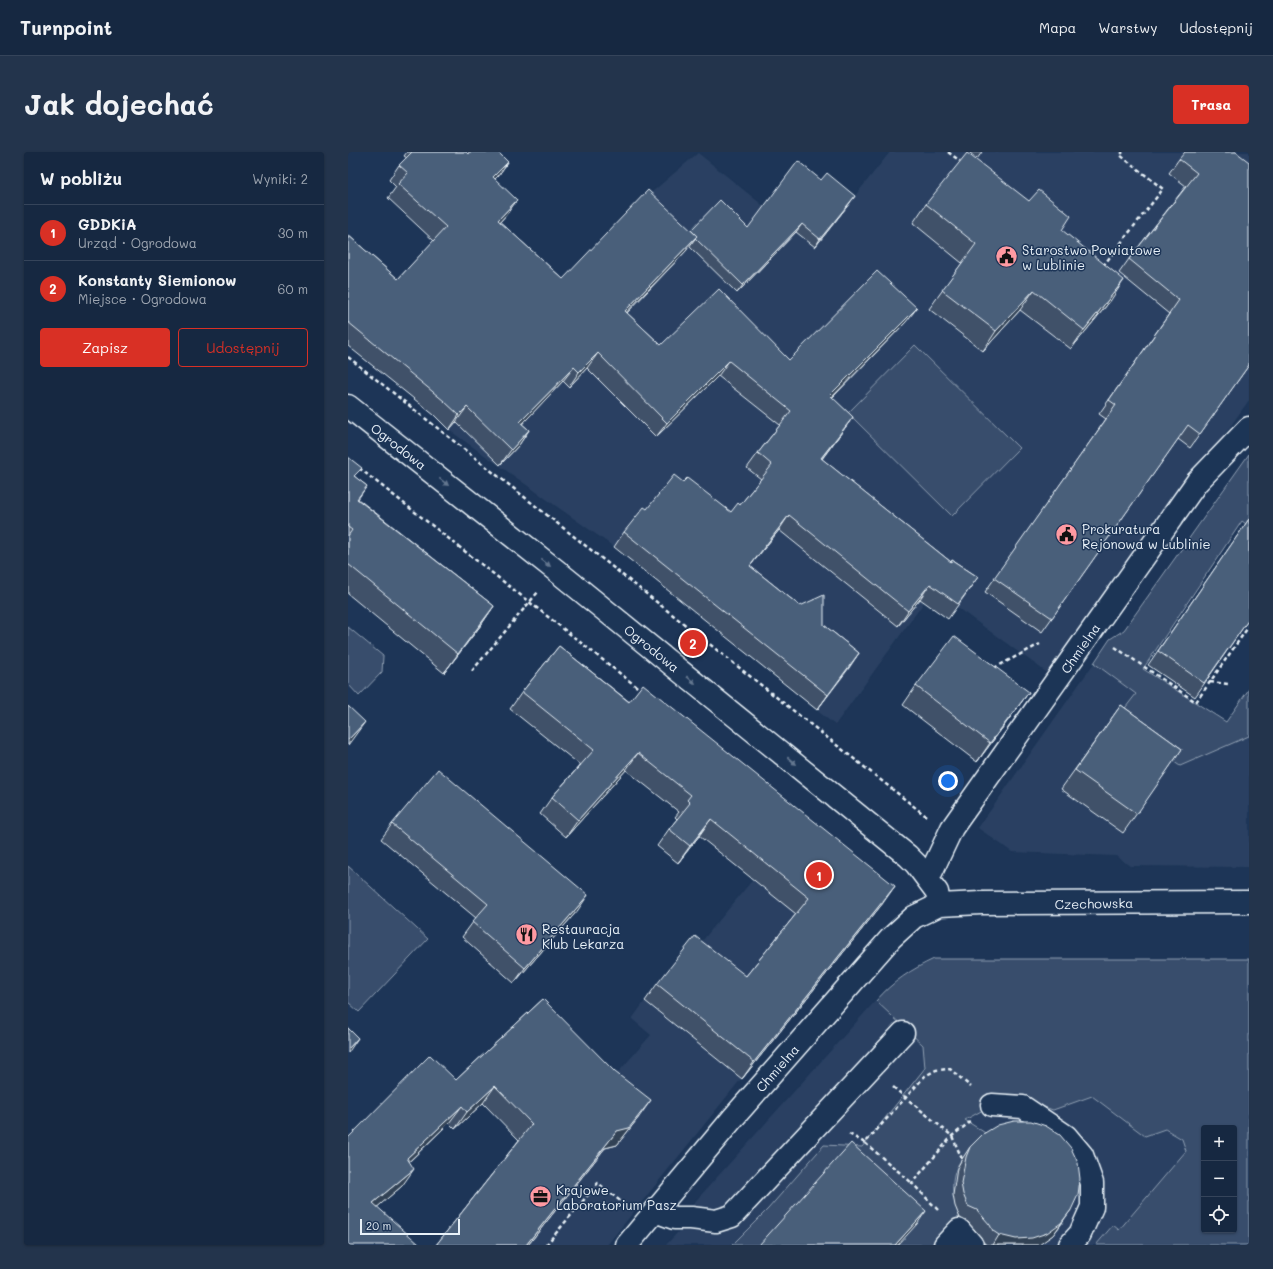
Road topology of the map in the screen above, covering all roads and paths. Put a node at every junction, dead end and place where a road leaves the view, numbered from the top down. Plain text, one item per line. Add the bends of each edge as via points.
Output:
1 (948, 152) edge
2 (1123, 152) edge
3 (960, 161) edge
4 (1100, 269) edge
5 (348, 357) edge
6 (348, 406) edge
7 (1249, 428) edge
8 (354, 464) edge
9 (528, 601) junction
10 (1249, 626) edge
11 (1092, 631) junction
12 (1040, 644) dead end
13 (992, 669) edge
14 (472, 672) edge
15 (1210, 682) junction
16 (1229, 684) dead end
17 (646, 694) edge
18 (930, 819) dead end
19 (928, 879) junction
20 (1249, 902) edge
21 (939, 905) junction
22 (903, 1033) dead end
23 (872, 1068) junction
24 (906, 1099) junction
25 (992, 1105) junction
26 (842, 1131) dead end
27 (952, 1136) junction
28 (865, 1143) junction
29 (962, 1159) dead end
30 (912, 1183) junction
31 (629, 1208) dead end
32 (655, 1211) junction
33 (958, 1240) edge
34 (546, 1245) edge
35 (627, 1245) edge
36 (1070, 1245) edge

1 - 3 path
2 - 4 path via 1120,155 1163,189
5 - 18 path
6 -> 19 street, Ogrodowa via 872,826 916,864
7 - 11 street, Chmielna via 1197,482
8 - 9 path
9 - 14 path
9 - 17 path
10 - 15 path
11 - 15 path via 1196,702
11 - 19 street, Chmielna via 952,828
12 - 13 path
15 - 16 path
19 - 21 street, Ogrodowa via 937,892
20 - 21 street, Czechowska
21 - 32 street, Chmielna via 914,917 891,938
22 - 23 street
23 - 24 path
23 - 32 street via 732,1216 716,1221 674,1218
24 - 25 path via 925,1076 936,1070 950,1069
24 - 27 path
24 - 28 path
25 - 27 path
25 - 36 street via 1023,1107 1066,1136 1082,1155 1092,1183 1092,1207 1080,1234
26 - 28 path
27 - 29 path
27 - 30 path
28 - 30 path
30 - 33 path
31 - 34 path via 598,1183
32 - 35 street, Chmielna

